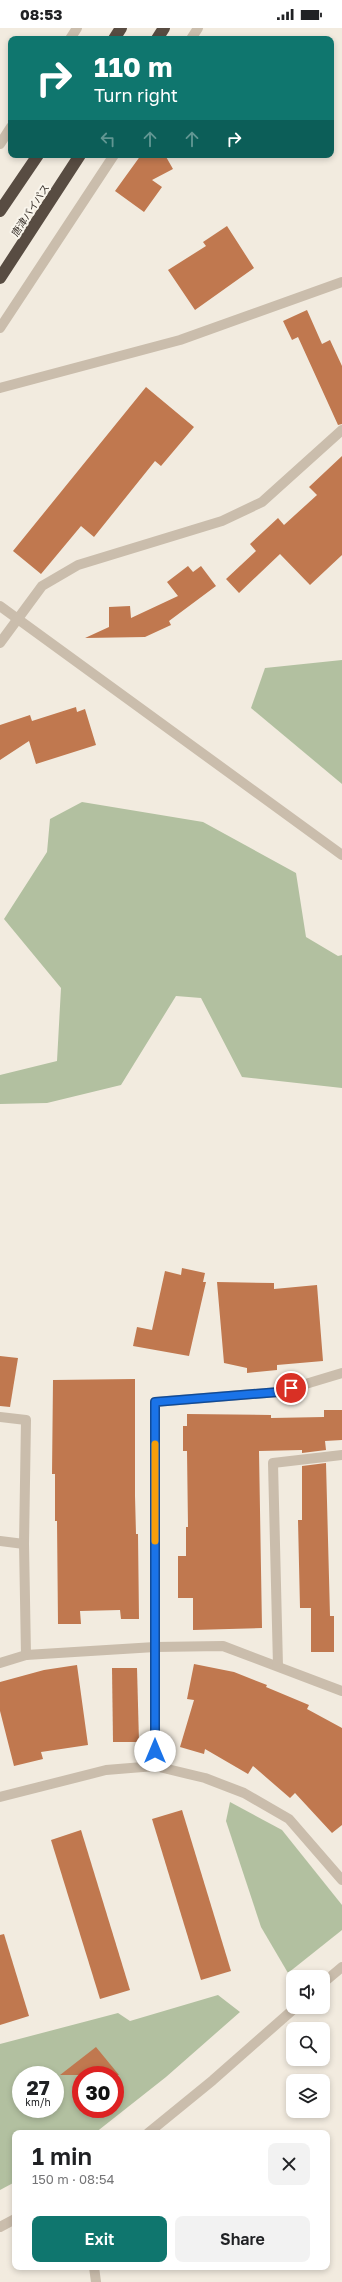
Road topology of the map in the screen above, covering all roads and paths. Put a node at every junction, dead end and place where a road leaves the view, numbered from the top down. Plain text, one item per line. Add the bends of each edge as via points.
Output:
1 (8, 132) edge
2 (0, 144) edge
3 (36, 158) edge
4 (78, 158) edge
5 (112, 158) edge
6 (0, 211) edge
7 (0, 278) edge
8 (342, 282) edge
9 (0, 328) edge
10 (0, 388) edge
11 (342, 430) edge
12 (0, 606) edge
13 (17, 618) junction
14 (0, 643) edge
15 (342, 855) edge
16 (342, 1373) edge
17 (0, 1417) edge
18 (342, 1455) edge
19 (0, 1541) edge
20 (24, 1544) junction
21 (155, 1647) junction
22 (26, 1655) junction
23 (0, 1663) edge
24 (278, 1666) junction
25 (342, 1692) edge
26 (155, 1766) junction
27 (0, 1797) edge
28 (342, 1880) edge
29 (342, 1967) edge
30 (330, 1977) edge
31 (288, 2014) edge
32 (152, 2130) edge
33 (12, 2221) edge
34 (0, 2227) edge
35 (94, 2270) edge
36 (96, 2282) edge

1 - 2 street
3 - 6 highway
4 - 7 highway, 唐津バイパス
5 - 9 street
8 - 10 street via 180,340
11 - 13 street via 262,502 215,523 78,565 42,586
12 - 13 street
13 - 14 street
13 - 15 street
16 - 21 street via 279,1392 155,1402
17 - 20 street via 26,1420
18 - 24 street via 273,1462
19 - 20 street
20 - 22 street
21 - 22 street
21 - 24 street via 223,1646
21 - 26 street
22 - 23 street
24 - 25 street
26 - 27 street via 106,1770
26 - 28 street via 205,1778 244,1793 289,1819
29 - 30 street
31 - 32 street
33 - 34 street
35 - 36 street

